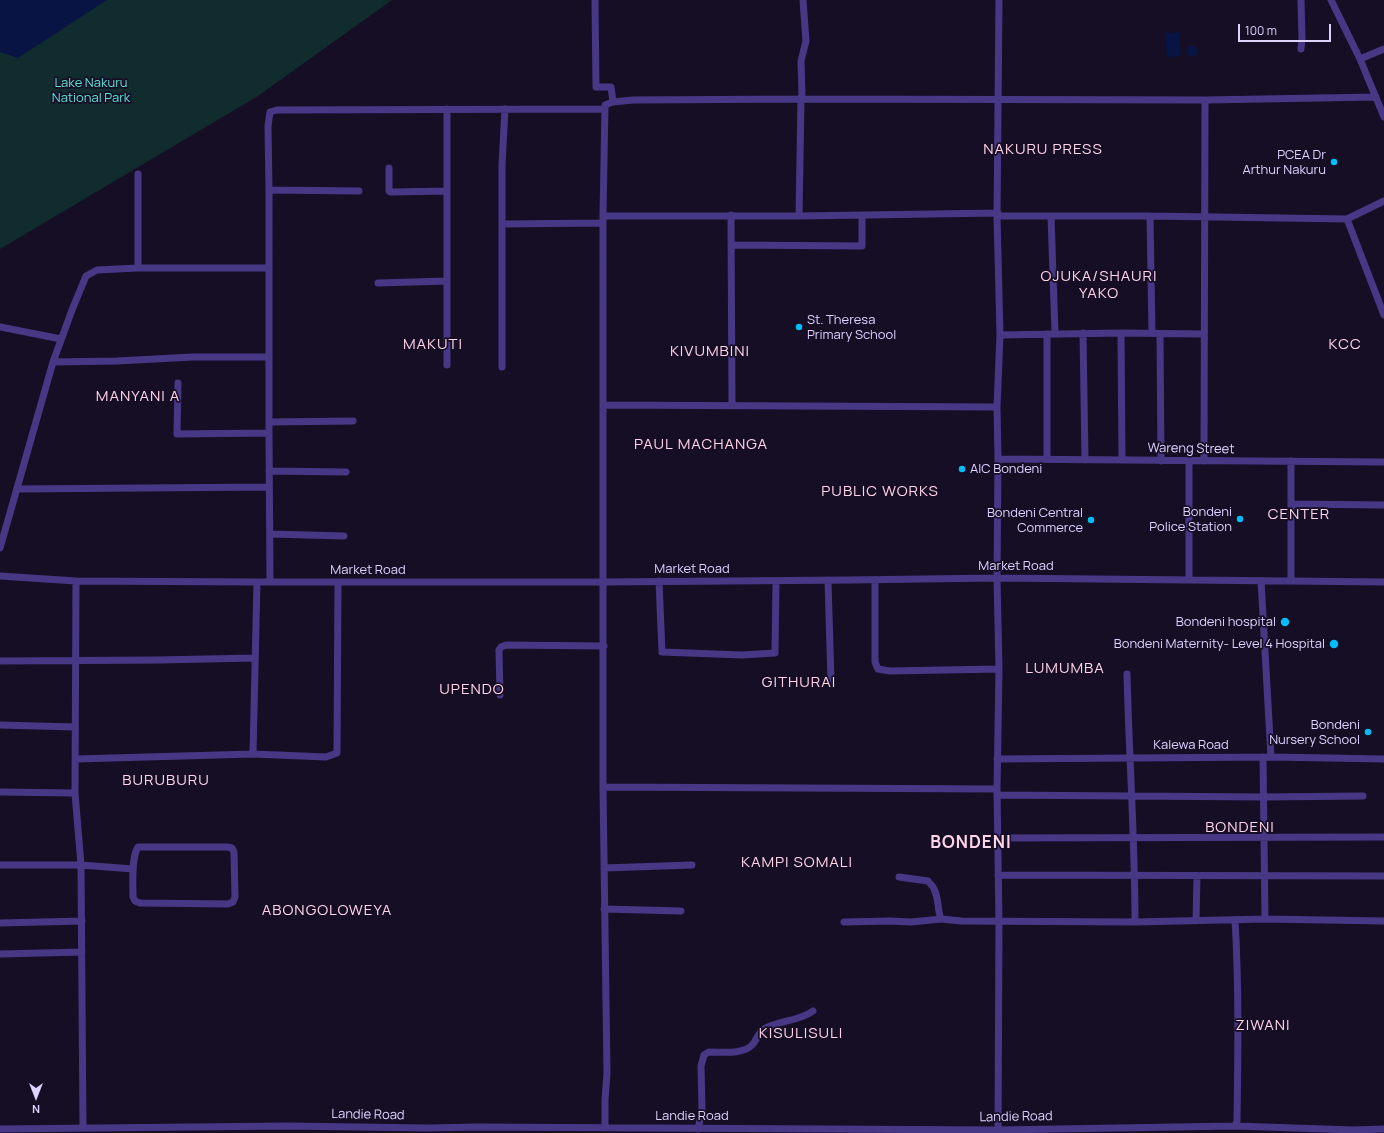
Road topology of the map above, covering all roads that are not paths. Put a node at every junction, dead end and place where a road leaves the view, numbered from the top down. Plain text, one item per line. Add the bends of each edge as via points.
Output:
1 (595, 0) edge
2 (803, 0) edge
3 (999, 0) edge
4 (1301, 0) edge
5 (1332, 0) edge
6 (1300, 49) dead end
7 (1384, 49) edge
8 (1360, 59) junction
9 (802, 94) junction
10 (1376, 98) junction
11 (999, 100) junction
12 (1205, 100) junction
13 (613, 102) junction
14 (447, 109) junction
15 (505, 109) junction
16 (605, 109) junction
17 (1384, 117) edge
18 (389, 168) dead end
19 (138, 174) dead end
20 (269, 190) junction
21 (359, 191) dead end
22 (447, 191) junction
23 (1384, 201) edge
24 (731, 215) junction
25 (998, 215) junction
26 (799, 216) junction
27 (862, 216) junction
28 (1051, 216) junction
29 (1150, 216) junction
30 (1204, 217) junction
31 (604, 219) junction
32 (1347, 219) junction
33 (502, 224) junction
34 (731, 245) junction
35 (138, 268) junction
36 (269, 268) junction
37 (447, 281) junction
38 (378, 283) dead end
39 (1384, 315) edge
40 (0, 327) edge
41 (1055, 333) junction
42 (1083, 333) junction
43 (1121, 333) junction
44 (1152, 333) junction
45 (1046, 334) junction
46 (1160, 334) junction
47 (1204, 334) junction
48 (1000, 335) junction
49 (61, 339) junction
50 (269, 357) junction
51 (53, 362) junction
52 (447, 365) dead end
53 (502, 367) dead end
54 (178, 383) dead end
55 (604, 405) junction
56 (732, 405) junction
57 (997, 407) junction
58 (352, 421) dead end
59 (269, 422) junction
60 (269, 433) junction
61 (998, 459) junction
62 (1047, 459) junction
63 (1085, 460) junction
64 (1122, 460) junction
65 (1160, 461) junction
66 (1189, 461) junction
67 (1204, 461) junction
68 (1291, 461) junction
69 (1384, 462) edge
70 (269, 471) junction
71 (346, 472) dead end
72 (269, 487) junction
73 (18, 489) junction
74 (1291, 504) junction
75 (1384, 505) edge
76 (270, 534) junction
77 (344, 536) dead end
78 (0, 548) edge
79 (0, 576) edge
80 (997, 578) junction
81 (1189, 579) junction
82 (828, 580) junction
83 (875, 580) junction
84 (1291, 580) junction
85 (76, 581) junction
86 (270, 581) junction
87 (659, 581) junction
88 (776, 581) junction
89 (1261, 581) junction
90 (257, 582) junction
91 (338, 582) junction
92 (604, 582) junction
93 (1384, 582) edge
94 (604, 646) junction
95 (255, 658) junction
96 (76, 660) junction
97 (0, 661) edge
98 (999, 669) junction
99 (1127, 674) dead end
100 (830, 682) dead end
101 (500, 695) dead end
102 (0, 725) edge
103 (75, 726) junction
104 (253, 754) junction
105 (1263, 757) junction
106 (1271, 757) junction
107 (1129, 758) junction
108 (76, 759) junction
109 (997, 759) junction
110 (1384, 759) edge
111 (603, 787) junction
112 (0, 792) edge
113 (997, 792) junction
114 (75, 793) junction
115 (1363, 796) dead end
116 (1131, 797) junction
117 (1264, 797) junction
118 (1133, 837) junction
119 (1264, 837) junction
120 (1384, 837) edge
121 (998, 838) junction
122 (0, 865) edge
123 (81, 865) junction
124 (692, 865) dead end
125 (604, 868) junction
126 (133, 869) junction
127 (998, 875) junction
128 (1135, 876) junction
129 (1197, 876) junction
130 (1384, 876) edge
131 (899, 877) dead end
132 (1264, 877) junction
133 (604, 909) junction
134 (681, 911) dead end
135 (941, 919) junction
136 (1265, 919) junction
137 (1235, 920) junction
138 (82, 921) junction
139 (1196, 921) junction
140 (1384, 921) edge
141 (844, 922) dead end
142 (998, 922) junction
143 (1135, 922) junction
144 (0, 923) edge
145 (82, 952) junction
146 (0, 954) edge
147 (813, 1011) dead end
148 (1235, 1126) junction
149 (0, 1128) edge
150 (605, 1128) junction
151 (698, 1129) junction
152 (1384, 1129) edge
153 (79, 1130) edge
154 (372, 1130) edge
155 (477, 1130) edge
156 (615, 1130) edge
157 (998, 1130) junction
158 (428, 1131) edge
159 (1355, 1131) edge

1 - 13 street via 596,87 612,90
2 - 9 street via 806,41 801,61
3 - 11 street
4 - 6 street
5 - 8 street
7 - 8 street
8 - 10 street
9 - 11 street
9 - 13 street
9 - 26 street
10 - 12 street
10 - 17 street
11 - 12 street
11 - 25 street
12 - 30 street
13 - 16 street via 605,105
14 - 15 street
14 - 20 street via 270,112
14 - 22 street
15 - 16 street
15 - 33 street
16 - 31 street
18 - 22 street via 391,192
19 - 35 street
20 - 21 street
20 - 36 street
22 - 37 street
23 - 32 street
24 - 26 street
24 - 31 street
24 - 34 street
25 - 27 street
25 - 28 street
25 - 48 street
26 - 27 street
27 - 34 street via 862,246
28 - 29 street
28 - 41 street
29 - 30 street
29 - 44 street
30 - 32 street
30 - 47 street
31 - 33 street
31 - 55 street
32 - 39 street
33 - 53 street
34 - 56 street
35 - 36 street
35 - 49 street via 97,270 86,276
36 - 50 street
37 - 38 street
37 - 52 street
40 - 49 street
41 - 42 street
41 - 45 street
42 - 43 street
42 - 63 street
43 - 44 street
43 - 64 street
44 - 46 street
45 - 48 street
45 - 62 street
46 - 47 street
46 - 65 street
47 - 67 street
48 - 57 street
49 - 51 street
50 - 51 street
50 - 59 street
51 - 73 street
54 - 60 street via 177,434
55 - 56 street
55 - 92 street
56 - 57 street
57 - 61 street
58 - 59 street
59 - 60 street
60 - 70 street
61 - 62 street, Wareng Street
61 - 80 street
62 - 63 street, Wareng Street
63 - 64 street, Wareng Street
64 - 65 street, Wareng Street
65 - 66 street, Wareng Street
66 - 67 street, Wareng Street
66 - 81 street
67 - 68 street, Wareng Street
68 - 69 street, Wareng Street
68 - 74 street
70 - 71 street
70 - 72 street
72 - 73 street
72 - 76 street
73 - 78 street
74 - 75 street
74 - 84 street
76 - 77 street
76 - 86 street
79 - 85 street, Market Road
80 - 81 street, Market Road
80 - 83 street, Market Road
80 - 98 street
81 - 89 street, Market Road
82 - 83 street, Market Road
82 - 88 street, Market Road
82 - 100 street
83 - 98 street via 875,662 878,669
84 - 89 street, Market Road
84 - 93 street, Market Road
85 - 90 street, Market Road
85 - 96 street
86 - 90 street, Market Road
86 - 91 street, Market Road
87 - 88 street, Market Road
87 - 88 street via 662,652 742,655 775,653
87 - 92 street, Market Road
89 - 106 street
90 - 95 street
91 - 92 street, Market Road
91 - 104 street via 337,753 326,757
92 - 94 street
94 - 101 street via 500,647
94 - 111 street
95 - 96 street
95 - 104 street
96 - 97 street
96 - 103 street
98 - 109 street
99 - 107 street
102 - 103 street
103 - 108 street
104 - 108 street
105 - 106 street, Kalewa Road
105 - 107 street, Kalewa Road
105 - 117 street
106 - 110 street, Kalewa Road
107 - 109 street, Kalewa Road
107 - 116 street
108 - 114 street
109 - 113 street
111 - 113 street
111 - 125 street
112 - 114 street
113 - 116 street
113 - 121 street
114 - 123 street
115 - 117 street
116 - 117 street
116 - 118 street
117 - 119 street
118 - 119 street
118 - 121 street
118 - 128 street
119 - 120 street
119 - 132 street
121 - 127 street
122 - 123 street
123 - 126 street
123 - 138 street
124 - 125 street
125 - 133 street
126 - 126 street via 138,847 232,848 235,897 233,902 228,904 140,903 133,897
127 - 128 street
127 - 142 street
128 - 129 street
128 - 143 street
129 - 132 street
129 - 139 street
130 - 132 street
131 - 135 street via 928,881 935,890
132 - 136 street
133 - 134 street
133 - 150 street via 607,1074
135 - 141 street via 911,922
135 - 142 street
136 - 137 street
136 - 140 street
137 - 139 street
137 - 148 street via 1238,957 1238,1048
138 - 144 street
138 - 145 street
139 - 143 street
142 - 143 street
142 - 157 street
145 - 146 street
145 - 153 street
147 - 151 street via 800,1018 763,1029 752,1045 744,1051 709,1052 704,1055 701,1066 702,1110
148 - 157 street, Landie Road
148 - 159 street, Landie Road
149 - 153 street, Landie Road
150 - 155 street, Landie Road
150 - 156 street, Landie Road
151 - 156 street, Landie Road
151 - 157 street, Landie Road
152 - 159 street, Landie Road
153 - 154 street, Landie Road via 287,1126
154 - 158 street, Landie Road
155 - 158 street, Landie Road

